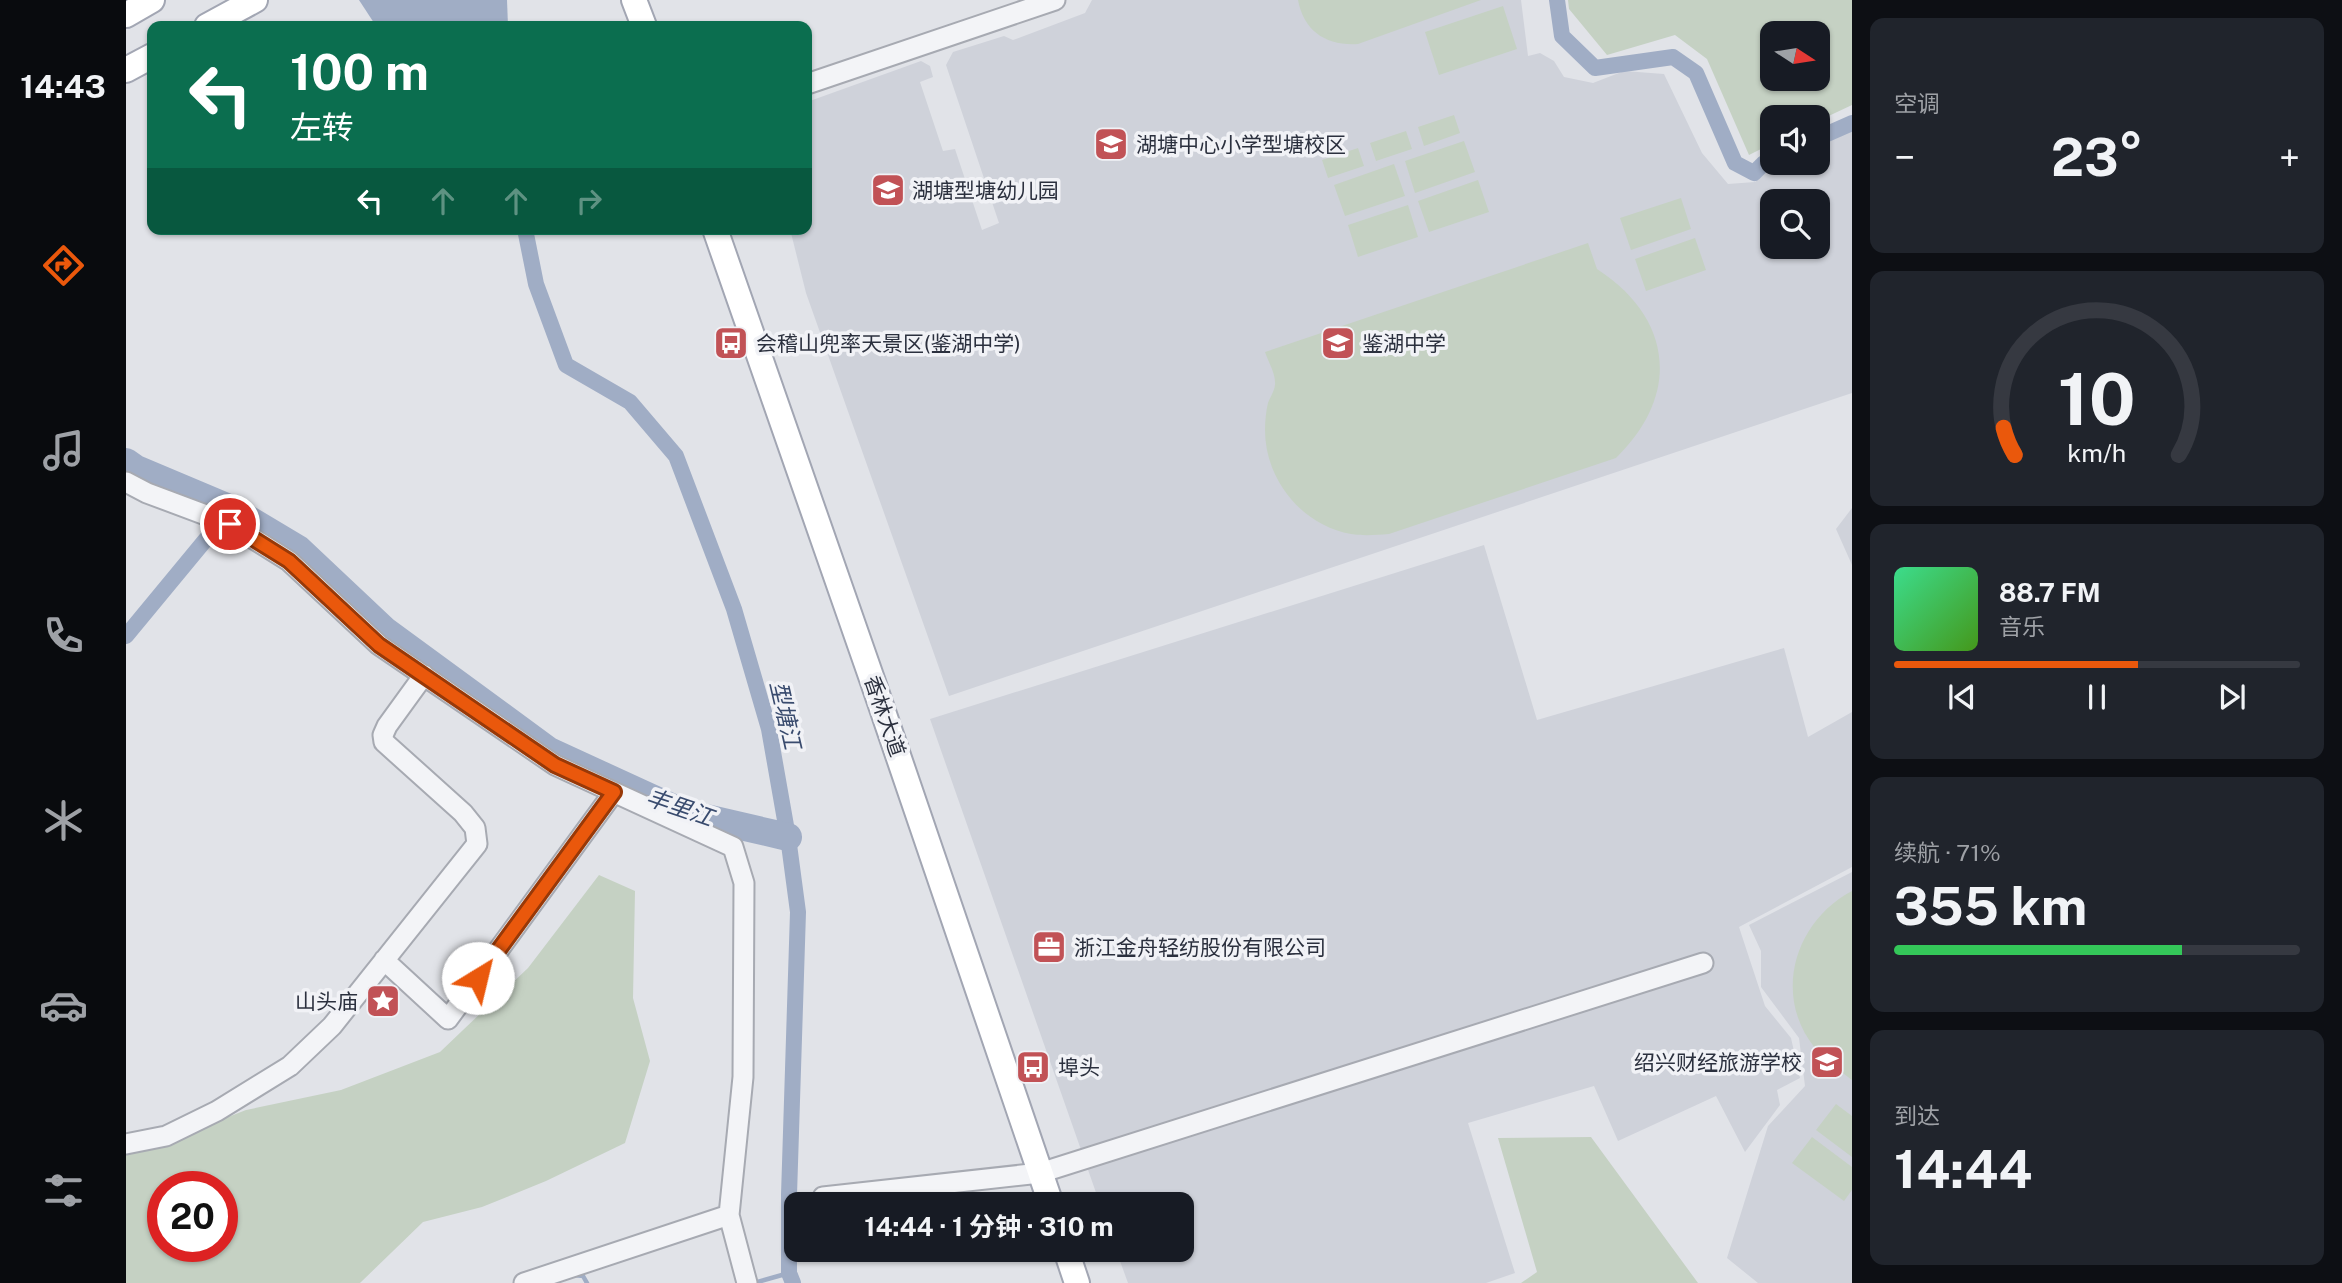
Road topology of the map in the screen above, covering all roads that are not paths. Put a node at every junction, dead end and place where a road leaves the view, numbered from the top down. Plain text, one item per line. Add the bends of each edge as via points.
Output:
1 (152, 0) edge
2 (255, 0) edge
3 (634, 0) edge
4 (1055, 0) edge
5 (126, 15) edge
6 (216, 21) edge
7 (642, 21) edge
8 (147, 59) edge
9 (126, 71) edge
10 (812, 82) edge
11 (717, 235) edge
12 (126, 482) edge
13 (424, 675) junction
14 (614, 792) junction
15 (384, 960) junction
16 (1703, 962) dead end
17 (126, 1144) edge
18 (1040, 1173) junction
19 (868, 1192) edge
20 (1047, 1192) edge
21 (729, 1215) junction
22 (1070, 1262) edge
23 (746, 1282) edge
24 (524, 1283) edge
25 (1077, 1283) edge

1 - 5 main road
2 - 6 main road
3 - 7 main road
4 - 10 street
8 - 9 main road
11 - 18 main road, 香林大道
12 - 13 street via 222,520 289,561 379,645
13 - 14 street via 555,765
13 - 15 street via 387,726 384,742 463,813 475,828 477,844
14 - 15 street via 448,1020
14 - 21 street via 733,847 744,883 743,1077
15 - 17 street via 332,1026 290,1066 166,1136
16 - 18 street
18 - 19 street
18 - 20 main road, 香林大道
21 - 23 street
21 - 24 street
22 - 25 main road

